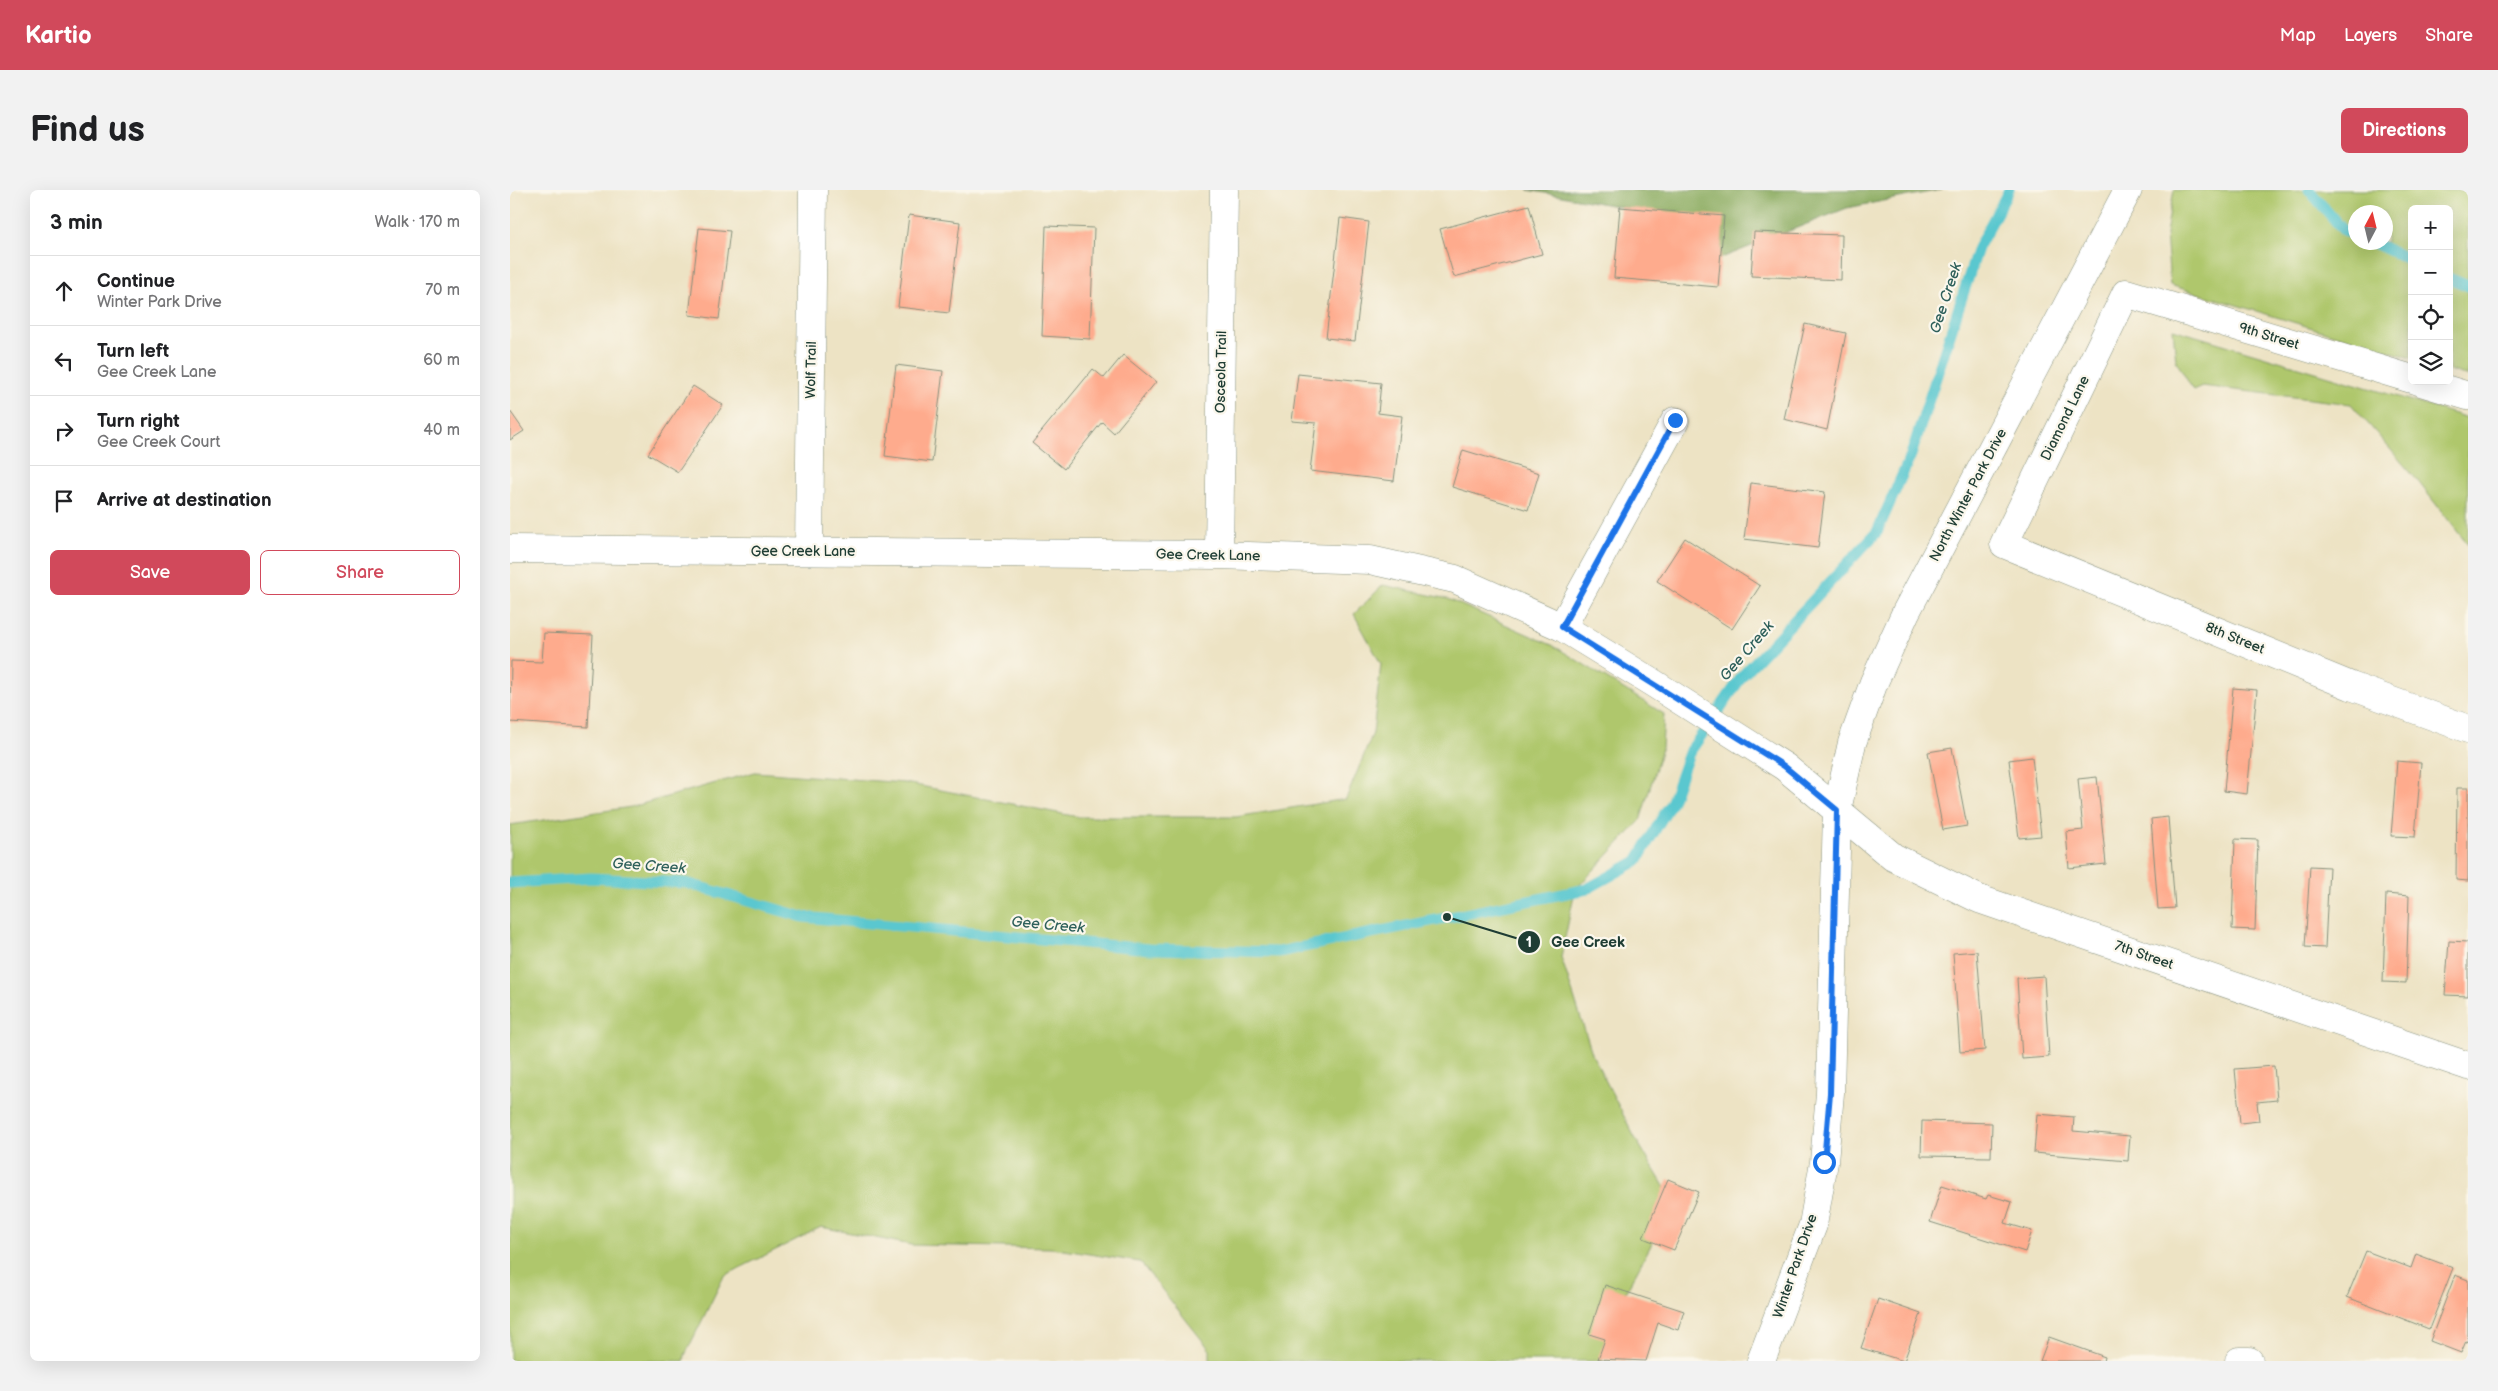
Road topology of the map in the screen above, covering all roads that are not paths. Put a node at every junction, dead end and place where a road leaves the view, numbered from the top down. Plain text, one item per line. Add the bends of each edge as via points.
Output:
1 (814, 190) edge
2 (1224, 190) edge
3 (2128, 190) edge
4 (2126, 293) joint
5 (2408, 378) edge
6 (2431, 385) edge
7 (2468, 396) edge
8 (1675, 420) dead end
9 (2004, 544) joint
10 (510, 549) edge
11 (809, 550) junction
12 (1219, 555) junction
13 (1562, 627) junction
14 (2468, 729) edge
15 (1837, 810) junction
16 (2468, 1066) edge
17 (1761, 1361) edge
18 (2239, 1361) edge
19 (2249, 1361) edge

1 - 11 street, Wolf Trail
2 - 12 street, Osceola Trail
3 - 15 street, North Winter Park Drive via 1906,612 1874,682 1852,743
4 - 5 street, 9th Street
4 - 9 street, Diamond Lane
6 - 7 street
8 - 13 street
9 - 14 street, 8th Street via 2351,686
10 - 11 street, Gee Creek Lane
11 - 12 street, Gee Creek Lane
12 - 13 street, Gee Creek Lane via 1370,560 1454,579
13 - 15 street, Gee Creek Lane via 1784,766
15 - 16 street, 7th Street via 1893,857 1979,899
15 - 17 street, Winter Park Drive via 1830,1093 1824,1162 1813,1225
18 - 19 street

